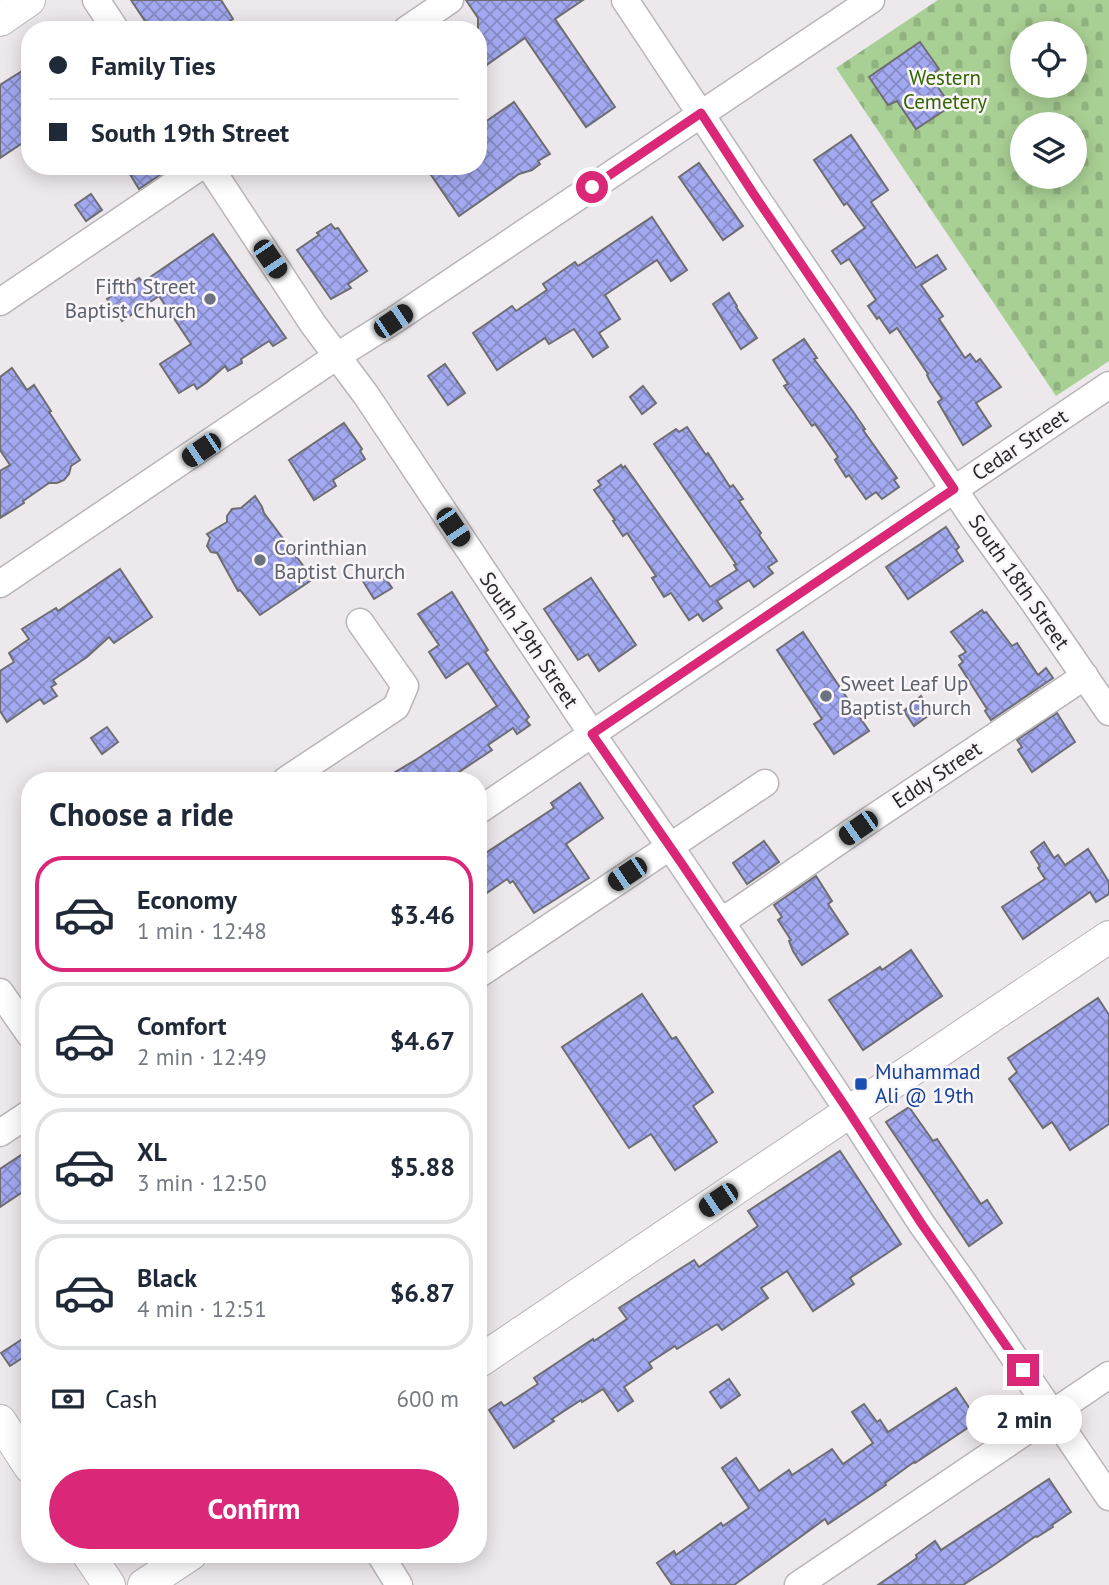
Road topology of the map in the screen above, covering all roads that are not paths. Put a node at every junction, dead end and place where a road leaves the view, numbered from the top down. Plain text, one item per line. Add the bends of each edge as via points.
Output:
1 (29, 0) edge
2 (96, 0) edge
3 (450, 0) edge
4 (625, 0) edge
5 (872, 0) edge
6 (0, 20) edge
7 (110, 21) edge
8 (418, 21) edge
9 (701, 113) junction
10 (188, 175) edge
11 (215, 175) edge
12 (0, 302) edge
13 (337, 356) junction
14 (1109, 385) edge
15 (954, 489) junction
16 (0, 584) edge
17 (360, 622) dead end
18 (1085, 676) junction
19 (1109, 712) edge
20 (592, 734) junction
21 (298, 772) edge
22 (765, 783) dead end
23 (487, 805) edge
24 (670, 846) junction
25 (719, 919) junction
26 (1109, 937) edge
27 (487, 969) edge
28 (0, 992) edge
29 (21, 1022) edge
30 (849, 1112) junction
31 (21, 1119) edge
32 (0, 1133) edge
33 (487, 1356) edge
34 (1109, 1376) edge
35 (1053, 1413) junction
36 (0, 1421) edge
37 (21, 1453) edge
38 (1109, 1497) edge
39 (94, 1563) edge
40 (177, 1563) edge
41 (386, 1563) edge
42 (109, 1585) edge
43 (144, 1585) edge
44 (399, 1585) edge
45 (798, 1585) edge

1 - 6 main road
2 - 7 street
3 - 8 street
4 - 9 street, South 18th Street
5 - 9 street
9 - 13 street
9 - 15 street, South 18th Street
10 - 12 street
11 - 13 street, South 19th Street
13 - 16 street
13 - 20 street, South 19th Street
14 - 15 street, Cedar Street
15 - 18 street, South 18th Street
15 - 20 street, Cedar Street
17 - 21 street via 405,686 396,707
18 - 19 street, South 18th Street
18 - 25 street, Eddy Street via 733,914
20 - 23 street, Cedar Street
20 - 24 street, South 19th Street
22 - 24 street
24 - 25 street, South 19th Street
24 - 27 street
25 - 30 street, South 19th Street
26 - 30 main road
28 - 29 street
30 - 33 main road
30 - 35 street, South 19th Street
31 - 32 street
34 - 35 street
35 - 38 street, South 19th Street
35 - 45 street
36 - 37 main road
39 - 42 main road
40 - 43 main road
41 - 44 street

